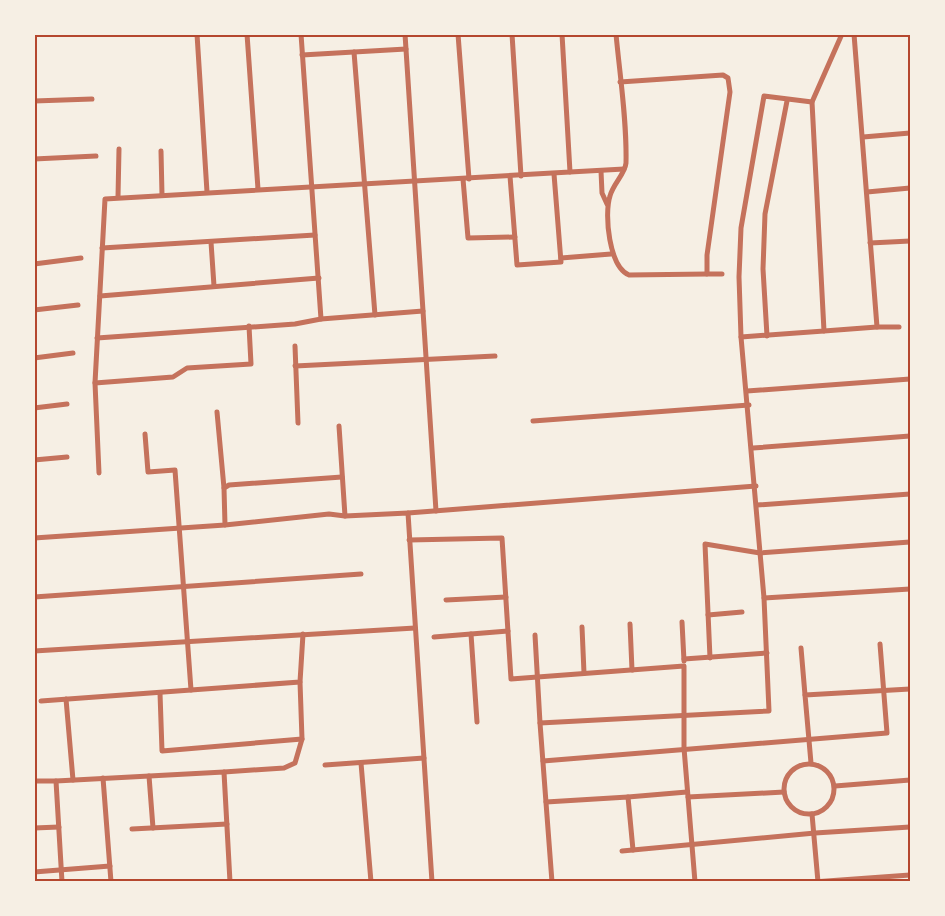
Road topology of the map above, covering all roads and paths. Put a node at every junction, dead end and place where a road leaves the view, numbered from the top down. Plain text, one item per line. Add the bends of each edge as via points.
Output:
1 (197, 34) edge
2 (248, 34) edge
3 (301, 34) edge
4 (405, 34) edge
5 (458, 34) edge
6 (512, 34) edge
7 (562, 34) edge
8 (616, 34) edge
9 (842, 34) edge
10 (854, 34) edge
11 (406, 49) junction
12 (354, 52) junction
13 (302, 55) junction
14 (620, 82) junction
15 (92, 99) dead end
16 (34, 101) edge
17 (787, 101) junction
18 (812, 102) junction
19 (910, 133) edge
20 (863, 136) junction
21 (119, 149) dead end
22 (161, 150) dead end
23 (96, 156) dead end
24 (34, 159) edge
25 (624, 169) junction
26 (601, 171) junction
27 (570, 172) junction
28 (554, 174) junction
29 (510, 176) junction
30 (521, 176) junction
31 (466, 179) junction
32 (417, 183) junction
33 (364, 185) junction
34 (312, 186) junction
35 (910, 188) edge
36 (258, 189) junction
37 (207, 192) junction
38 (867, 192) junction
39 (162, 195) junction
40 (118, 198) junction
41 (608, 205) junction
42 (315, 235) junction
43 (515, 237) junction
44 (910, 241) edge
45 (212, 242) junction
46 (870, 243) junction
47 (102, 248) junction
48 (611, 254) junction
49 (81, 258) dead end
50 (561, 258) junction
51 (34, 264) edge
52 (707, 274) junction
53 (722, 274) dead end
54 (319, 278) junction
55 (214, 286) junction
56 (100, 296) junction
57 (78, 305) dead end
58 (34, 310) edge
59 (423, 311) junction
60 (375, 315) junction
61 (321, 319) junction
62 (249, 326) junction
63 (877, 327) junction
64 (898, 327) dead end
65 (824, 331) junction
66 (767, 336) junction
67 (741, 337) junction
68 (97, 338) junction
69 (295, 346) dead end
70 (73, 353) dead end
71 (495, 356) dead end
72 (34, 358) edge
73 (426, 360) junction
74 (295, 366) junction
75 (910, 379) edge
76 (95, 383) junction
77 (747, 391) junction
78 (67, 404) dead end
79 (749, 405) junction
80 (34, 408) edge
81 (217, 412) dead end
82 (533, 421) dead end
83 (298, 423) dead end
84 (339, 426) dead end
85 (145, 434) dead end
86 (910, 436) edge
87 (753, 448) junction
88 (68, 457) dead end
89 (34, 460) edge
90 (99, 473) dead end
91 (342, 477) junction
92 (756, 486) junction
93 (224, 488) junction
94 (910, 494) edge
95 (757, 505) junction
96 (436, 511) junction
97 (408, 513) junction
98 (345, 516) junction
99 (225, 525) junction
100 (179, 528) junction
101 (34, 538) edge
102 (409, 540) junction
103 (910, 542) edge
104 (760, 553) junction
105 (361, 574) dead end
106 (184, 586) junction
107 (910, 589) edge
108 (34, 597) edge
109 (506, 597) junction
110 (764, 598) junction
111 (446, 600) dead end
112 (742, 612) dead end
113 (708, 615) junction
114 (682, 622) dead end
115 (630, 624) dead end
116 (582, 627) dead end
117 (415, 628) junction
118 (508, 631) junction
119 (303, 634) junction
120 (471, 634) junction
121 (535, 635) dead end
122 (434, 637) dead end
123 (188, 642) junction
124 (880, 644) dead end
125 (801, 648) dead end
126 (34, 651) edge
127 (767, 653) junction
128 (710, 658) junction
129 (684, 662) junction
130 (632, 670) junction
131 (584, 673) junction
132 (537, 677) junction
133 (300, 682) junction
134 (910, 689) edge
135 (191, 690) junction
136 (884, 690) junction
137 (160, 693) junction
138 (805, 695) junction
139 (66, 699) junction
140 (41, 701) dead end
141 (686, 715) junction
142 (477, 722) dead end
143 (540, 723) junction
144 (302, 739) junction
145 (809, 740) junction
146 (684, 748) junction
147 (424, 758) junction
148 (543, 761) junction
149 (361, 763) junction
150 (811, 763) junction
151 (325, 765) dead end
152 (224, 772) junction
153 (149, 776) junction
154 (103, 778) junction
155 (73, 780) junction
156 (910, 780) edge
157 (56, 781) junction
158 (34, 782) edge
159 (835, 786) junction
160 (784, 792) junction
161 (687, 795) junction
162 (628, 797) junction
163 (546, 802) junction
164 (812, 814) junction
165 (227, 824) junction
166 (59, 827) junction
167 (910, 827) edge
168 (34, 828) edge
169 (153, 828) junction
170 (132, 829) dead end
171 (815, 833) junction
172 (691, 845) junction
173 (633, 850) junction
174 (622, 851) dead end
175 (110, 866) junction
176 (62, 870) junction
177 (34, 872) edge
178 (910, 875) edge
179 (818, 881) edge
180 (62, 882) edge
181 (111, 882) edge
182 (230, 882) edge
183 (371, 882) edge
184 (432, 882) edge
185 (552, 882) edge
186 (695, 882) edge
187 (813, 882) edge

1 - 37 street
2 - 36 street
3 - 13 street
4 - 11 street
5 - 31 street
6 - 30 street
7 - 27 street
8 - 14 street
9 - 18 street
10 - 20 street
11 - 12 street
11 - 32 street
12 - 13 street
12 - 33 street
13 - 34 street
14 - 25 street
14 - 52 street via 723,75 728,78 730,92 710,226
15 - 16 street
17 - 18 street
17 - 66 street via 765,214
17 - 67 street via 764,96 741,228
18 - 65 street
19 - 20 street
20 - 38 street
21 - 40 street
22 - 39 street
23 - 24 street
25 - 26 street
25 - 41 street
26 - 27 street
26 - 41 street via 602,194
27 - 28 street
28 - 30 street
28 - 50 street
29 - 30 street
29 - 31 street
29 - 43 street
31 - 32 street
31 - 43 street via 468,238
32 - 33 street
32 - 59 street
33 - 34 street
33 - 60 street
34 - 36 street
34 - 42 street
35 - 38 street
36 - 37 street
37 - 39 street
38 - 46 street
39 - 40 street
40 - 47 street via 105,199
41 - 48 street
42 - 45 street
42 - 54 street
43 - 50 street via 518,265 561,262
44 - 46 street
45 - 47 street
45 - 55 street
46 - 63 street
47 - 56 street
48 - 50 street
48 - 52 street via 620,270 629,275
49 - 51 street
52 - 53 street
54 - 55 street
54 - 61 street
55 - 56 street
56 - 68 street
57 - 58 street
59 - 60 street
59 - 73 street
60 - 61 street
61 - 62 street
62 - 68 street
62 - 76 street via 251,364 187,368 173,377
63 - 64 street
63 - 65 street
65 - 66 street
66 - 67 street
67 - 77 street
68 - 76 street
69 - 74 street
70 - 72 street
71 - 73 street
73 - 74 street
73 - 96 street
74 - 83 street
75 - 77 street
76 - 90 street
77 - 79 street
78 - 80 street
79 - 82 street
79 - 87 street
81 - 93 street
84 - 91 street
85 - 100 street via 148,472 176,470
86 - 87 street
87 - 92 street
88 - 89 street
91 - 93 street
91 - 98 street
92 - 95 street
92 - 96 street
93 - 99 street
94 - 95 street
95 - 104 street
96 - 97 street
97 - 98 street
97 - 102 street
98 - 99 street via 328,514
99 - 100 street
100 - 101 street
100 - 106 street
102 - 109 street via 502,538
102 - 117 street
103 - 104 street
104 - 110 street
104 - 113 street via 705,544
105 - 106 street
106 - 108 street
106 - 123 street
107 - 110 street
109 - 111 street
109 - 118 street
110 - 127 street
112 - 113 street
113 - 128 street
114 - 129 street
115 - 130 street
116 - 131 street
117 - 119 street
117 - 147 street
118 - 120 street
118 - 132 street via 511,679
119 - 123 street
119 - 133 street
120 - 122 street
120 - 142 street
121 - 132 street
123 - 126 street
123 - 135 street
124 - 136 street
125 - 138 street
127 - 128 street
127 - 141 street via 769,711
128 - 129 street
129 - 130 street
129 - 141 street
130 - 131 street
131 - 132 street
132 - 143 street
133 - 135 street
133 - 144 street
134 - 136 street
135 - 137 street
136 - 138 street
136 - 145 street via 887,733
137 - 139 street
137 - 144 street via 162,751
138 - 145 street
139 - 140 street
139 - 155 street
141 - 143 street
141 - 146 street
143 - 148 street
144 - 152 street via 295,763 284,768
145 - 146 street
145 - 150 street
146 - 148 street
146 - 161 street
147 - 149 street
147 - 184 street
148 - 163 street
149 - 151 street
149 - 183 street
150 - 159 street via 829,773
150 - 160 street via 794,768
152 - 153 street
152 - 165 street
153 - 154 street
153 - 169 street
154 - 155 street
154 - 175 street
155 - 157 street
156 - 159 street
157 - 158 street
157 - 166 street
159 - 164 street via 827,808
160 - 161 street
160 - 164 street via 797,811
161 - 162 street
161 - 172 street
162 - 163 street
162 - 173 street
163 - 185 street
164 - 171 street
165 - 169 street
165 - 182 street
166 - 168 street
166 - 176 street
167 - 171 street
169 - 170 street
171 - 172 street
171 - 179 street
172 - 173 street
172 - 186 street
173 - 174 street
175 - 176 street
175 - 181 street
176 - 177 street
176 - 180 street
178 - 179 street
179 - 187 street

